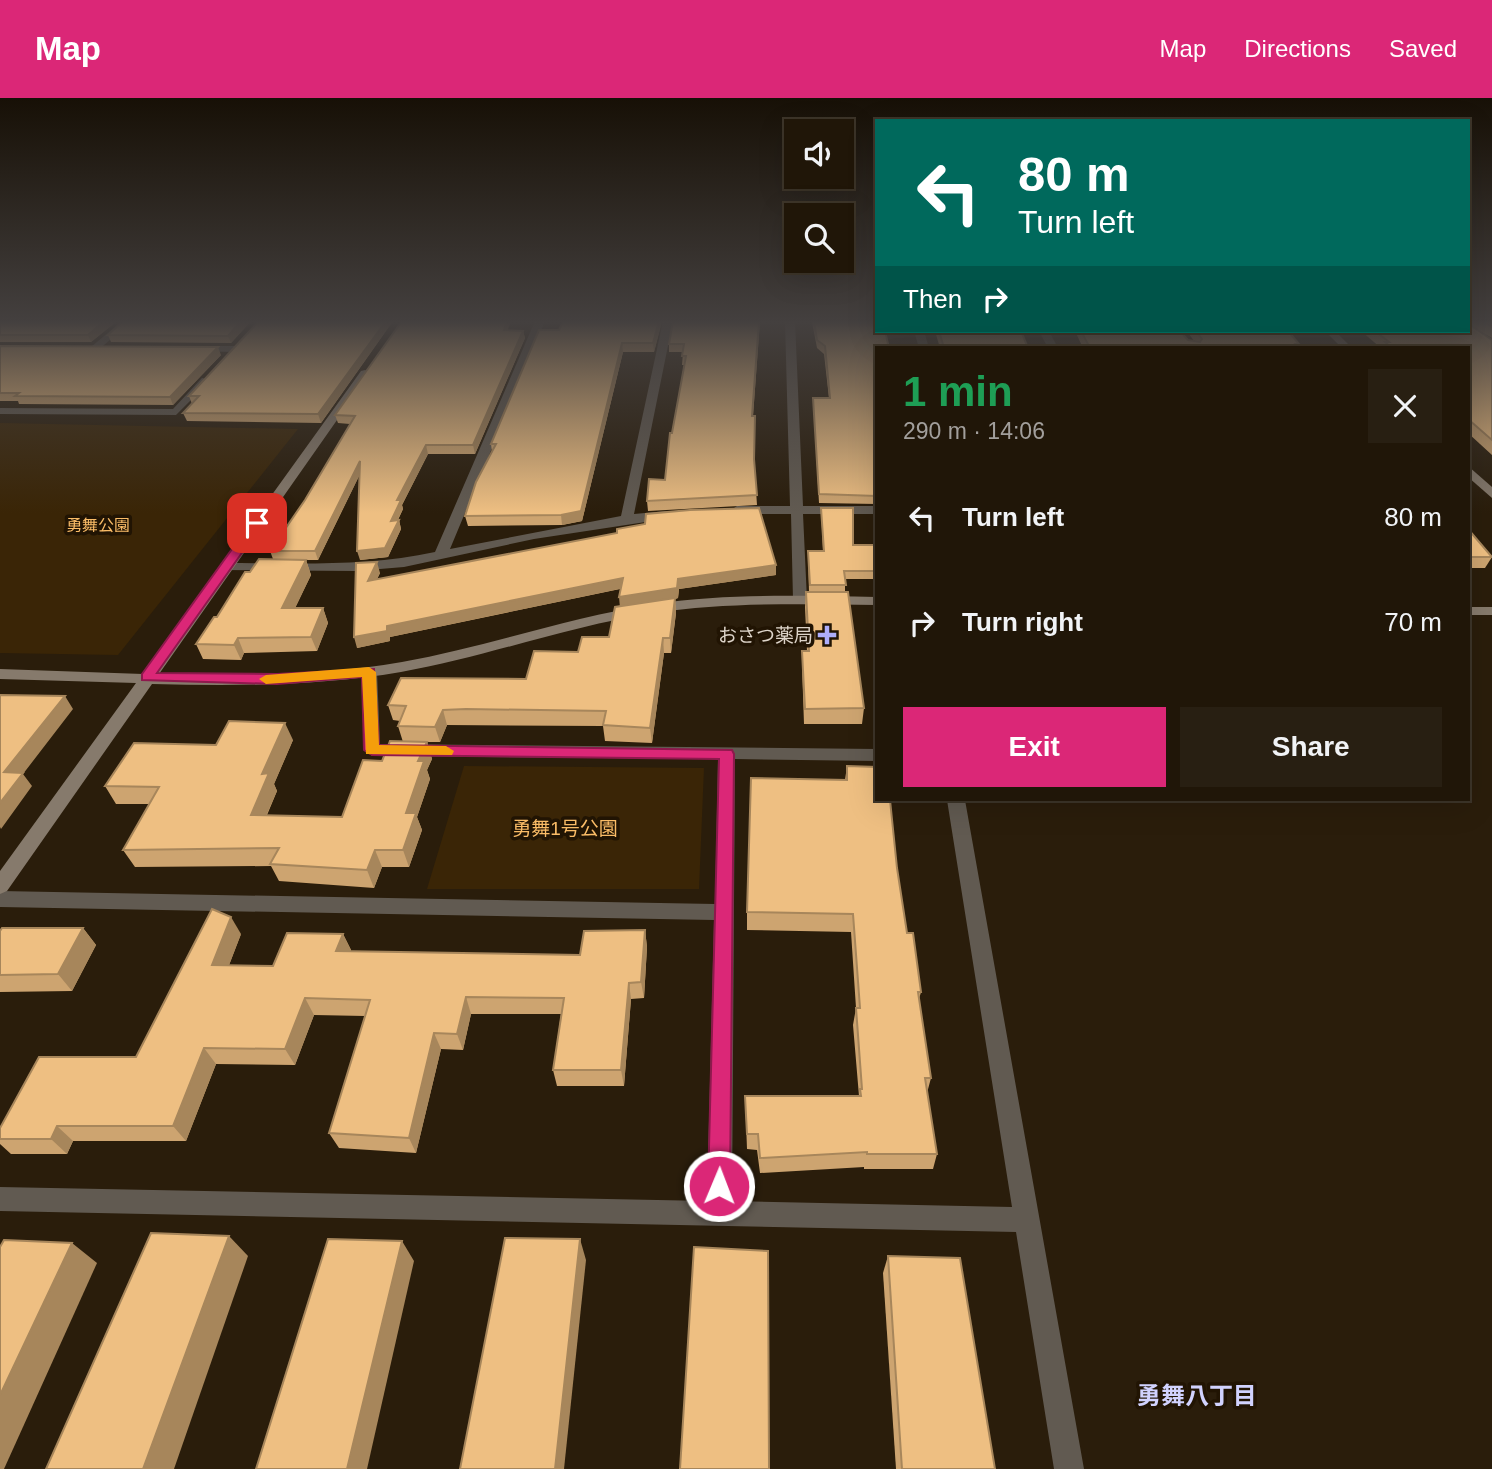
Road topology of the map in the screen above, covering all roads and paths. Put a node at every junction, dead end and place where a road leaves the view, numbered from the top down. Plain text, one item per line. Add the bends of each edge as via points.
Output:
1 (201, 385) edge
2 (356, 385) edge
3 (513, 385) edge
4 (655, 385) edge
5 (792, 385) edge
6 (0, 411) edge
7 (1470, 472) edge
8 (1492, 494) edge
9 (797, 509) junction
10 (875, 510) edge
11 (721, 511) edge
12 (677, 514) edge
13 (627, 519) junction
14 (440, 557) junction
15 (225, 567) junction
16 (800, 600) junction
17 (875, 601) edge
18 (1470, 611) edge
19 (1492, 611) edge
20 (369, 672) junction
21 (0, 674) edge
22 (147, 677) junction
23 (727, 754) junction
24 (875, 755) edge
25 (956, 801) edge
26 (0, 886) edge
27 (0, 899) edge
28 (724, 912) junction
29 (0, 1199) edge
30 (719, 1214) junction
31 (1027, 1220) junction
32 (1069, 1469) edge

1 - 6 street via 176,412
2 - 15 street
3 - 14 street
4 - 13 street
5 - 9 street
7 - 8 street
9 - 10 street
9 - 11 street
9 - 16 street
12 - 13 street
13 - 14 street
14 - 15 street via 356,567
15 - 22 street
16 - 17 street
16 - 20 street via 705,603 625,614
18 - 19 street
20 - 22 street via 277,679
20 - 23 street via 372,750
21 - 22 street
22 - 26 street
23 - 24 street
23 - 28 street
25 - 31 street
27 - 28 street
28 - 30 street
29 - 30 street
30 - 31 street
31 - 32 street

